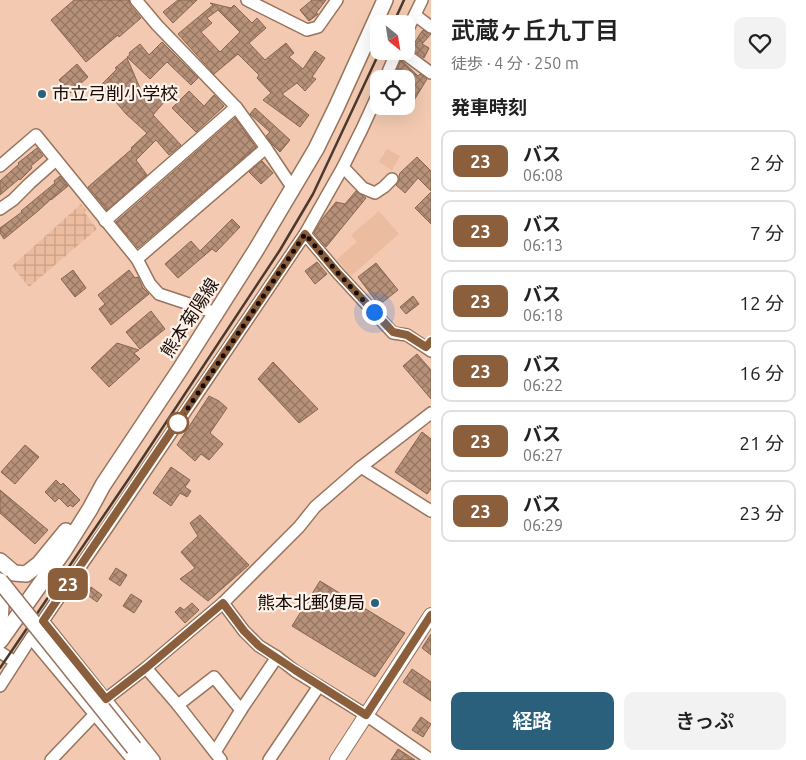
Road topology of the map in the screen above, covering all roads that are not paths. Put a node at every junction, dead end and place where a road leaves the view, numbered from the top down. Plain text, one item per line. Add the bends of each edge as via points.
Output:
1 (136, 0) edge
2 (247, 0) edge
3 (337, 0) edge
4 (385, 0) edge
5 (422, 0) edge
6 (415, 15) joint
7 (431, 26) edge
8 (412, 60) edge
9 (431, 73) edge
10 (236, 107) junction
11 (370, 112) edge
12 (266, 148) junction
13 (56, 160) junction
14 (0, 166) edge
15 (343, 167) junction
16 (389, 186) dead end
17 (292, 187) junction
18 (0, 209) edge
19 (105, 221) junction
20 (305, 234) junction
21 (137, 259) junction
22 (216, 313) junction
23 (429, 346) edge
24 (431, 413) edge
25 (361, 467) junction
26 (103, 485) junction
27 (431, 511) edge
28 (0, 561) edge
29 (0, 582) edge
30 (0, 603) edge
31 (223, 603) junction
32 (431, 615) edge
33 (43, 621) junction
34 (0, 622) edge
35 (31, 638) junction
36 (0, 641) edge
37 (0, 652) edge
38 (277, 657) junction
39 (15, 662) junction
40 (146, 668) junction
41 (0, 686) edge
42 (319, 686) junction
43 (106, 699) junction
44 (178, 705) junction
45 (241, 710) junction
46 (95, 714) junction
47 (366, 715) junction
48 (137, 756) edge
49 (218, 756) edge
50 (427, 756) edge
51 (56, 758) edge
52 (154, 760) edge
53 (268, 760) edge
54 (337, 760) edge

1 - 10 street
2 - 3 street via 307,30 318,27
4 - 17 main road, 熊本菊陽線 via 316,149
5 - 6 street
6 - 7 street
8 - 9 street
10 - 12 street
10 - 19 street
11 - 15 street
12 - 17 street
12 - 21 street
13 - 14 street via 36,135
13 - 18 street
13 - 19 street
15 - 16 street via 363,188 375,193
15 - 20 street
17 - 22 main road, 熊本菊陽線
19 - 21 street
20 - 23 street via 393,332
20 - 33 street
21 - 22 street via 150,284 160,294
22 - 26 main road, 熊本菊陽線
24 - 25 street
25 - 27 street
25 - 31 street via 315,507
26 - 28 main road via 39,564 26,574 14,573
26 - 36 main road, 熊本菊陽線 via 63,552
29 - 48 main road, bridge
30 - 34 main road
31 - 38 street via 244,631
31 - 40 street
32 - 47 street
33 - 35 street
33 - 43 street
35 - 39 street
35 - 46 street
37 - 39 street
38 - 42 street
38 - 45 street
39 - 41 street
40 - 43 street
40 - 44 street
42 - 47 street
42 - 53 street
43 - 46 street
43 - 52 street
44 - 45 street via 214,677
44 - 49 street
45 - 49 street
46 - 48 street
46 - 51 street
47 - 50 street
47 - 54 street

